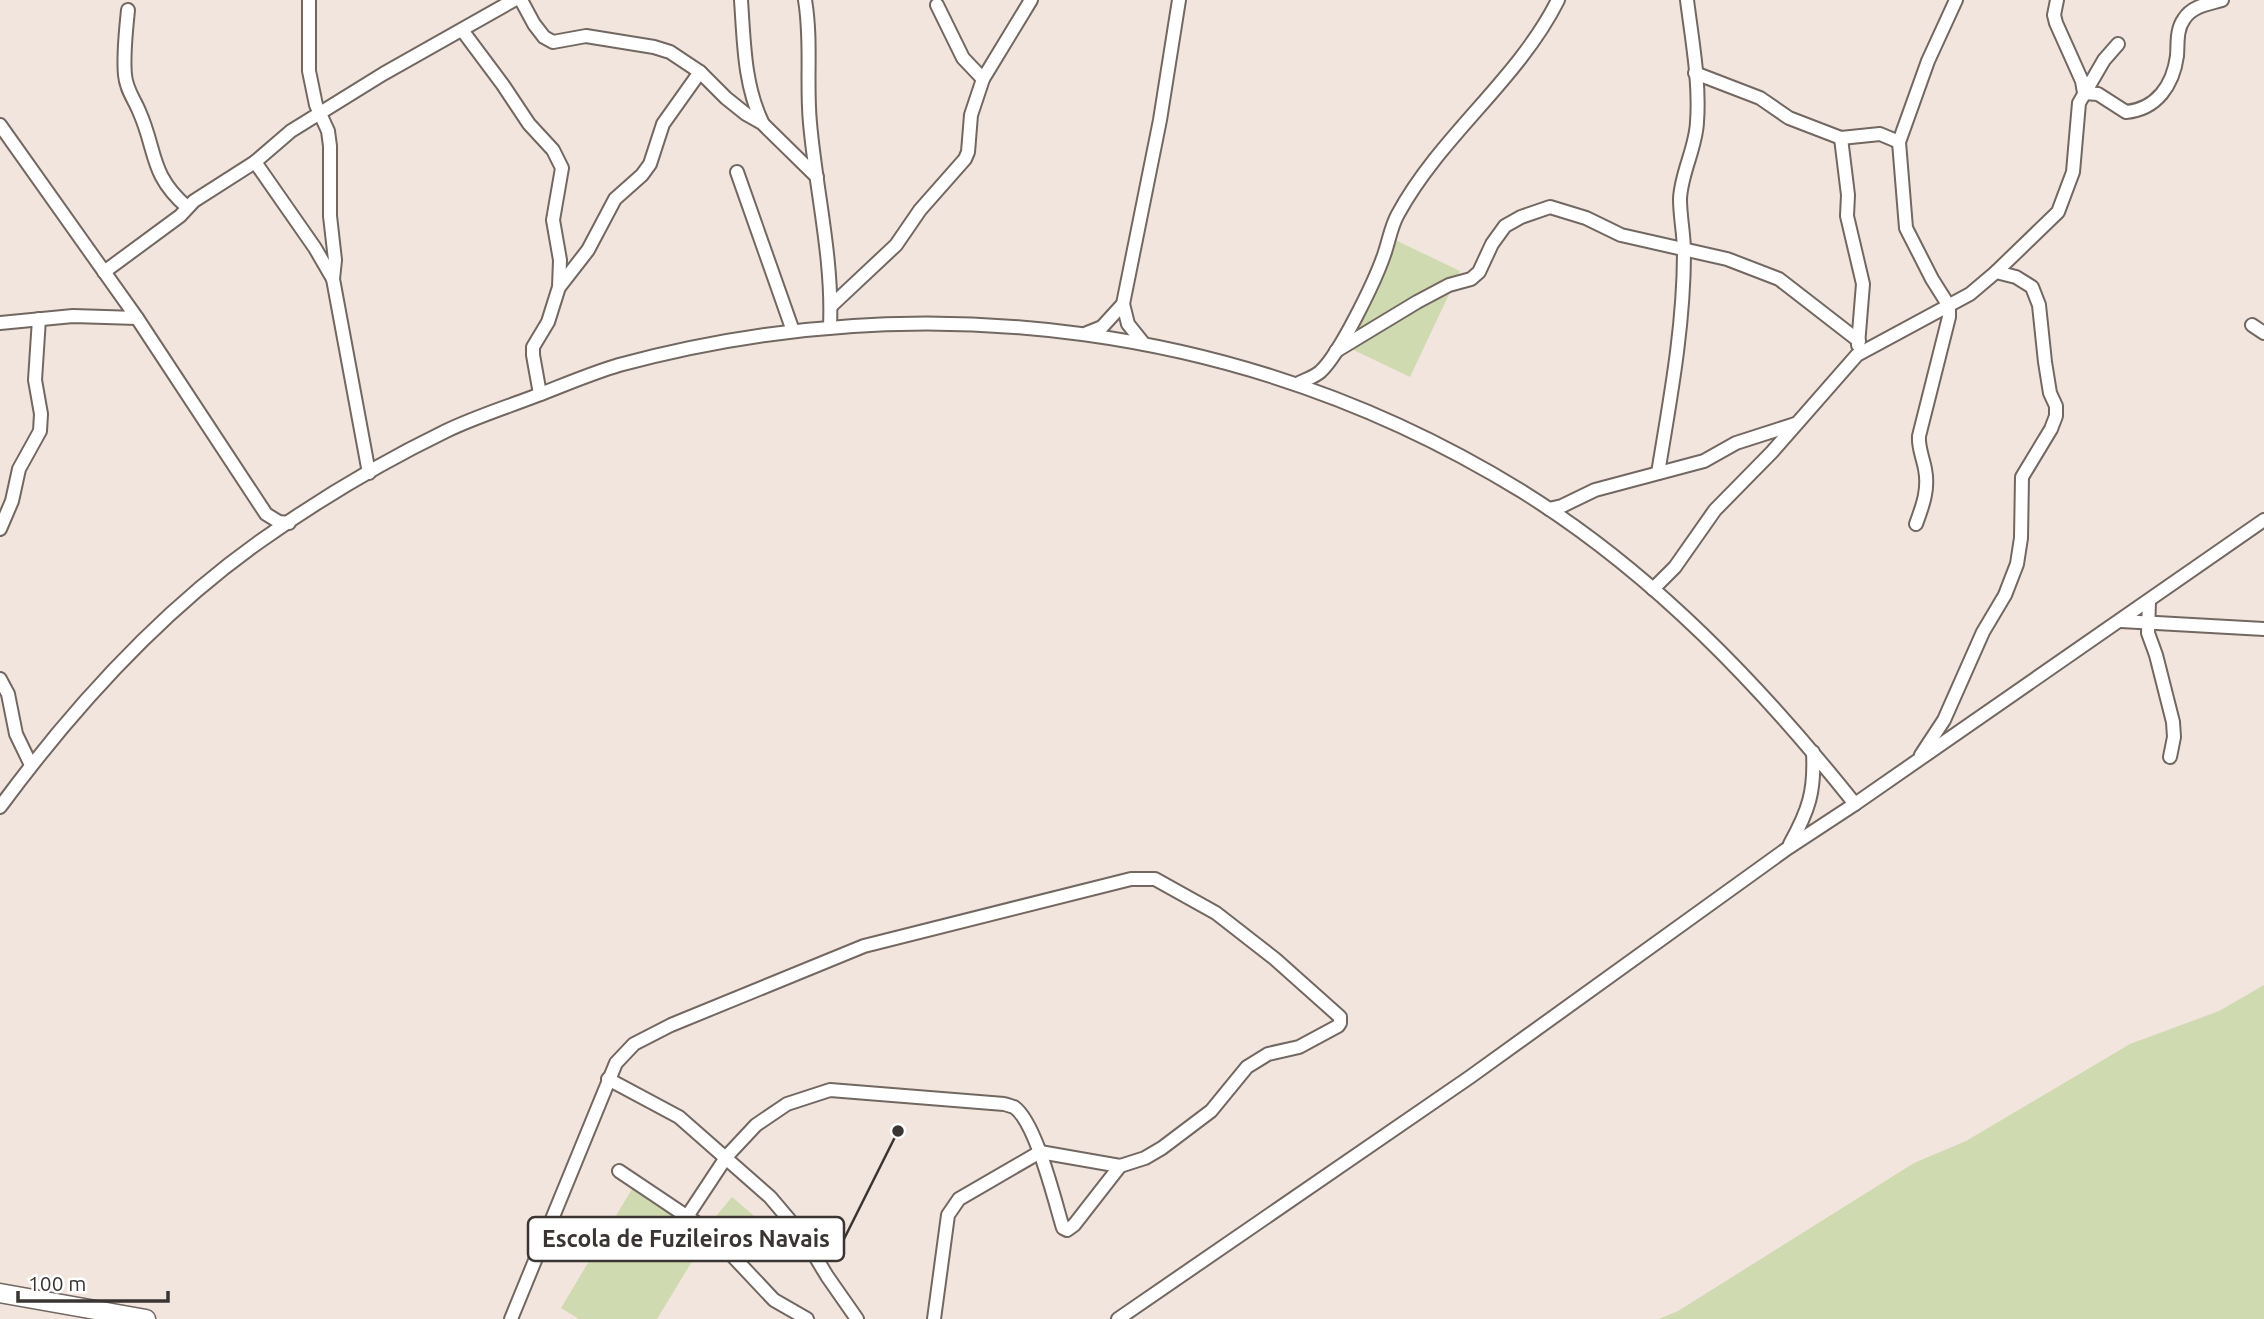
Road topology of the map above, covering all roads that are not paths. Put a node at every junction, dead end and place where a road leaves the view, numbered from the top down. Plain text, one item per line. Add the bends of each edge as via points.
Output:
1 (309, 0) edge
2 (514, 0) edge
3 (521, 0) edge
4 (741, 0) edge
5 (805, 0) edge
6 (1031, 0) edge
7 (1178, 0) edge
8 (1558, 0) edge
9 (1687, 0) edge
10 (1956, 0) edge
11 (2057, 0) edge
12 (2222, 0) edge
13 (937, 5) dead end
14 (128, 10) dead end
15 (462, 30) junction
16 (2119, 44) dead end
17 (700, 72) junction
18 (1695, 73) junction
19 (983, 79) junction
20 (2084, 93) junction
21 (320, 115) junction
22 (762, 123) junction
23 (0, 125) edge
24 (1842, 138) junction
25 (1899, 142) junction
26 (255, 162) junction
27 (737, 172) dead end
28 (817, 177) junction
29 (187, 206) junction
30 (1684, 250) junction
31 (104, 272) junction
32 (1996, 272) junction
33 (333, 279) junction
34 (559, 287) junction
35 (1123, 304) junction
36 (831, 306) junction
37 (1949, 306) junction
38 (137, 318) junction
39 (39, 319) junction
40 (0, 323) edge
41 (2252, 325) dead end
42 (830, 326) junction
43 (793, 331) junction
44 (1087, 333) junction
45 (2264, 333) edge
46 (1858, 341) junction
47 (1144, 344) junction
48 (1336, 351) junction
49 (1857, 355) junction
50 (1324, 368) junction
51 (1297, 384) junction
52 (540, 394) junction
53 (1328, 396) junction
54 (1796, 424) junction
55 (369, 473) junction
56 (1658, 473) junction
57 (1549, 509) junction
58 (266, 514) junction
59 (2264, 520) edge
60 (289, 523) junction
61 (1916, 524) dead end
62 (0, 529) edge
63 (259, 542) junction
64 (1653, 589) junction
65 (2149, 601) junction
66 (2121, 621) junction
67 (2147, 622) junction
68 (2264, 629) edge
69 (0, 679) edge
70 (1813, 751) junction
71 (2170, 757) dead end
72 (1917, 761) junction
73 (31, 765) junction
74 (1855, 804) junction
75 (0, 807) edge
76 (1788, 848) junction
77 (608, 1079) junction
78 (1040, 1152) junction
79 (727, 1156) junction
80 (1120, 1166) junction
81 (619, 1171) dead end
82 (688, 1215) junction
83 (0, 1293) edge
84 (146, 1319) edge
85 (511, 1319) edge
86 (807, 1319) edge
87 (857, 1319) edge
88 (934, 1319) edge
89 (1118, 1319) edge

1 - 21 street via 309,71
2 - 15 street
3 - 17 street via 544,37 553,41 586,36 654,47
4 - 22 street via 749,86
5 - 28 street via 808,107
6 - 19 street
7 - 35 street via 1160,120
8 - 48 street via 1533,43 1450,141 1396,216 1374,279
9 - 18 street
10 - 25 street
11 - 20 street via 2056,23
12 - 20 street via 2198,7 2184,19 2174,74 2162,96 2126,112 2098,94
13 - 19 street via 962,58
14 - 29 street via 126,86 140,112 162,180
15 - 21 street
15 - 34 street via 562,168 553,220
16 - 20 street
17 - 22 street via 726,98
17 - 34 street via 663,124 650,164 615,199 588,250
18 - 24 street
18 - 30 street via 1697,121 1680,197
19 - 36 street via 971,115 965,159 896,245
20 - 32 street via 2079,103 2073,172 2058,212
21 - 26 street via 291,131
21 - 33 street via 330,145
22 - 28 street
23 - 31 street
24 - 25 street via 1880,134
24 - 46 street via 1847,216 1863,284
25 - 37 street via 1906,228
26 - 29 street
26 - 33 street
27 - 43 street
28 - 36 street
29 - 31 street
30 - 46 street via 1727,259 1779,279
30 - 48 street via 1622,235 1550,207 1505,226 1471,279 1417,302
30 - 56 street via 1675,372
31 - 38 street
32 - 37 street
32 - 72 street via 2032,287 2039,305 2056,416 2022,477 2021,538 2005,595 1983,632 1944,720
33 - 55 street
34 - 52 street via 548,322 533,347
35 - 44 street via 1102,327
35 - 47 street via 1128,324
36 - 42 street
37 - 49 street
37 - 61 street via 1947,333 1919,436 1927,479
38 - 39 street
38 - 58 street
39 - 40 street
39 - 62 street via 35,380 40,432 19,470
41 - 45 street
42 - 43 street
42 - 44 street via 989,323
43 - 52 street via 695,346 613,367
44 - 47 street
46 - 49 street
47 - 51 street
48 - 50 street
49 - 54 street
50 - 51 street
50 - 53 street via 1322,383
51 - 53 street
52 - 55 street via 450,429
53 - 57 street via 1397,424
54 - 56 street via 1736,443 1704,461
54 - 64 street via 1714,510 1675,567
55 - 60 street
56 - 57 street via 1595,490
57 - 64 street
58 - 60 street
58 - 63 street
59 - 65 street
60 - 63 street
63 - 73 street via 168,617 94,690
64 - 70 street via 1720,649
65 - 66 street
65 - 67 street
66 - 67 street
66 - 72 street
67 - 68 street
67 - 71 street via 2173,722
69 - 73 street via 16,734
70 - 74 street
70 - 76 street via 1809,803
72 - 74 street
73 - 75 street
74 - 76 street
76 - 89 street via 1470,1077
77 - 79 street via 679,1116
77 - 80 street via 634,1044 864,946 1131,878 1155,879 1216,913 1246,936 1340,1017 1340,1023 1299,1047 1268,1054 1247,1067 1211,1111 1162,1148
77 - 85 street
78 - 79 street via 1022,1115 1004,1104 830,1090 787,1104 756,1125
78 - 80 street
78 - 80 street via 1067,1230
78 - 88 street via 968,1192 952,1207
79 - 82 street
79 - 87 street via 771,1197 803,1236
81 - 82 street
82 - 86 street via 774,1300
83 - 84 street

